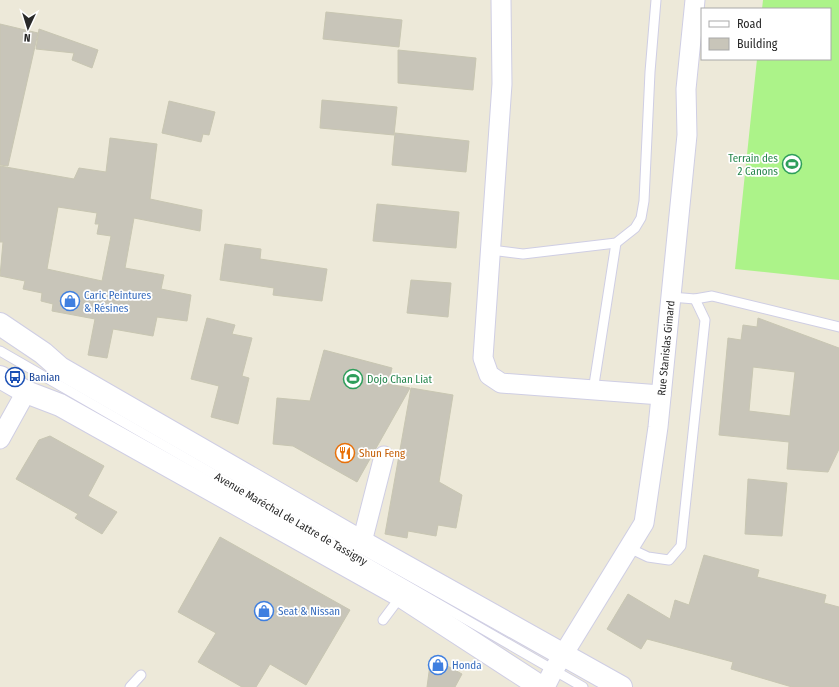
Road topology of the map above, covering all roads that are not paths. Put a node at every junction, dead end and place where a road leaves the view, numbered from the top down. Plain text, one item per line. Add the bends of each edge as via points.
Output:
1 (501, 0) edge
2 (656, 0) edge
3 (695, 0) edge
4 (616, 243) junction
5 (491, 250) junction
6 (671, 297) junction
7 (695, 299) junction
8 (0, 324) edge
9 (839, 327) edge
10 (0, 351) edge
11 (0, 376) edge
12 (593, 391) junction
13 (26, 392) junction
14 (661, 395) junction
15 (0, 439) edge
16 (384, 456) dead end
17 (362, 542) junction
18 (629, 548) junction
19 (401, 596) junction
20 (383, 620) dead end
21 (141, 675) dead end
22 (551, 675) edge
23 (130, 687) edge
24 (583, 687) edge
25 (621, 687) edge

1 - 5 street via 502,84
2 - 4 lane via 644,201 635,228
3 - 6 street, Rue Stanislas Gimard via 686,89 687,135
4 - 5 lane via 523,254
4 - 12 lane
5 - 12 street via 483,358 489,375 501,383
6 - 7 lane
6 - 14 street, Rue Stanislas Gimard
7 - 9 lane via 712,296
7 - 18 lane via 705,320 681,546 669,560 648,557
8 - 17 main road, Avenue Maréchal de Lattre de Tassigny via 43,352 60,368
10 - 22 lane, Avenue Maréchal de Lattre de Tassigny
11 - 13 main road, Avenue Maréchal de Lattre de Tassigny
12 - 14 street
13 - 15 street
13 - 19 main road, Avenue Maréchal de Lattre de Tassigny via 60,404
14 - 18 street, Rue Stanislas Gimard via 644,523
16 - 17 street
17 - 22 main road, Avenue Maréchal de Lattre de Tassigny
18 - 22 street, Rue Stanislas Gimard
19 - 20 lane
19 - 22 main road, Avenue Maréchal de Lattre de Tassigny
21 - 23 lane
22 - 24 lane, Avenue Maréchal de Lattre de Tassigny
22 - 25 main road

